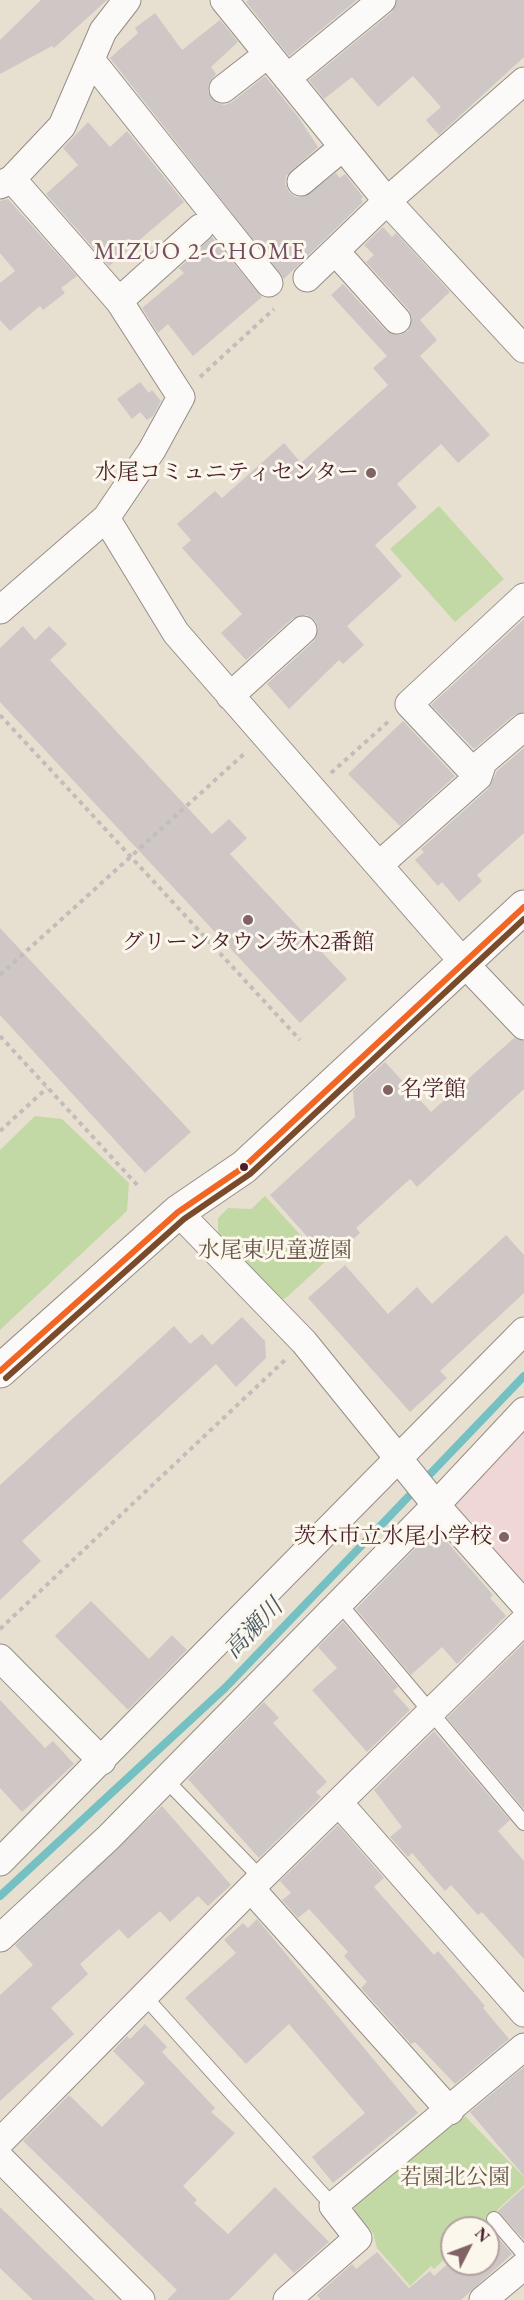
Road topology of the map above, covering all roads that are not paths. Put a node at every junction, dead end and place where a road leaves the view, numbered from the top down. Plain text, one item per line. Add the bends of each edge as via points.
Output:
1 (127, 0) edge
2 (224, 0) edge
3 (382, 0) edge
4 (268, 54) junction
5 (91, 60) junction
6 (287, 78) junction
7 (524, 81) edge
8 (223, 89) dead end
9 (343, 147) junction
10 (6, 182) edge
11 (301, 182) dead end
12 (387, 201) junction
13 (200, 228) dead end
14 (335, 251) junction
15 (307, 278) road end
16 (269, 283) dead end
17 (119, 301) junction
18 (397, 320) dead end
19 (524, 349) edge
20 (106, 518) junction
21 (524, 597) edge
22 (0, 610) edge
23 (303, 630) dead end
24 (230, 696) junction
25 (524, 727) edge
26 (478, 777) junction
27 (379, 865) junction
28 (524, 907) edge
29 (464, 963) junction
30 (524, 1026) edge
31 (178, 1212) junction
32 (524, 1330) edge
33 (0, 1371) edge
34 (524, 1411) edge
35 (399, 1459) junction
36 (436, 1505) junction
37 (339, 1604) junction
38 (524, 1604) edge
39 (524, 1621) edge
40 (0, 1658) edge
41 (430, 1713) junction
42 (102, 1761) junction
43 (165, 1779) junction
44 (339, 1803) junction
45 (524, 1823) edge
46 (0, 1862) edge
47 (256, 1884) junction
48 (0, 1938) edge
49 (145, 1997) junction
50 (524, 2013) edge
51 (524, 2047) edge
52 (450, 2111) junction
53 (0, 2142) edge
54 (0, 2158) edge
55 (333, 2206) junction
56 (500, 2226) edge
57 (524, 2254) edge
58 (524, 2266) edge
59 (141, 2300) edge
60 (287, 2300) edge
61 (483, 2300) edge

1 - 5 street via 103,31
2 - 4 street
3 - 6 street
4 - 6 street
4 - 8 street
5 - 10 street via 62,126
5 - 16 street
6 - 9 street
7 - 12 street
9 - 11 street
9 - 12 street
10 - 17 street
12 - 14 street
12 - 19 street
13 - 17 street
14 - 15 street
14 - 18 street
17 - 20 street via 181,397 152,450
20 - 22 street
20 - 24 street via 176,633
21 - 26 street via 409,704
23 - 24 street
24 - 27 street
25 - 26 street via 483,762
26 - 27 street
27 - 29 street
28 - 29 street
29 - 30 street
29 - 31 street via 244,1167
31 - 33 street
31 - 35 street via 304,1342
32 - 35 street
34 - 36 street
35 - 36 street
35 - 42 street
36 - 37 street
36 - 38 street
37 - 41 lane
37 - 43 street
39 - 41 street
40 - 42 street
41 - 44 street
41 - 45 lane
42 - 46 street
43 - 47 lane
43 - 48 street
44 - 47 street
44 - 50 street
47 - 49 street
47 - 52 street
49 - 53 street
49 - 55 lane
51 - 52 street
52 - 55 street
54 - 59 street
55 - 60 street via 357,2238
56 - 57 lane
58 - 61 street

